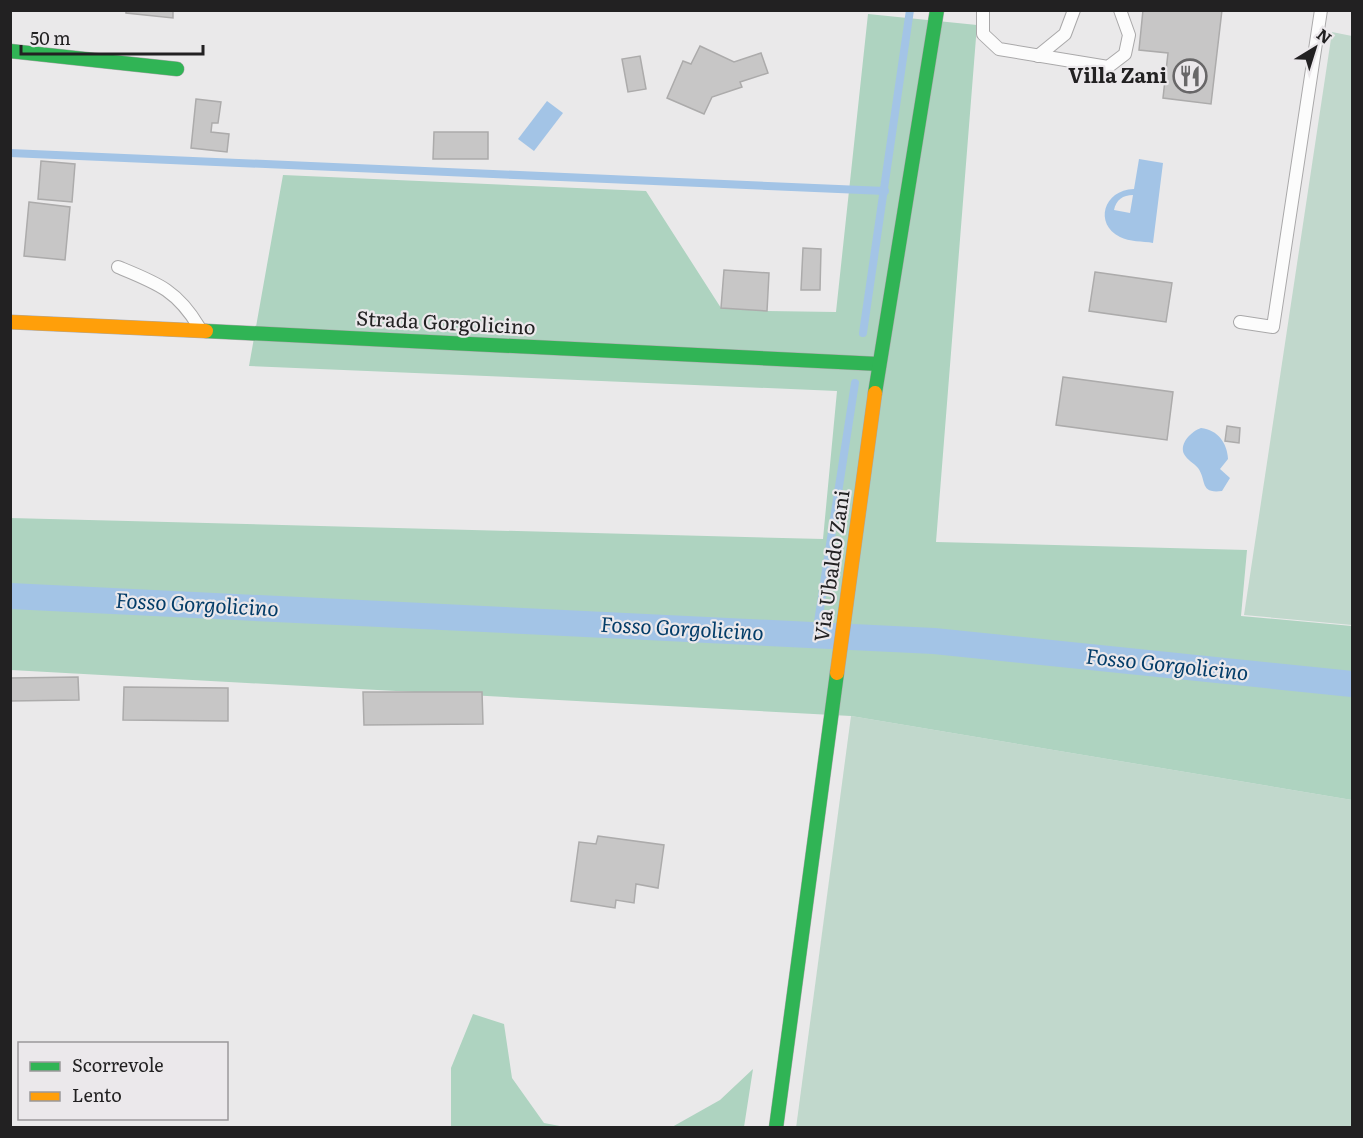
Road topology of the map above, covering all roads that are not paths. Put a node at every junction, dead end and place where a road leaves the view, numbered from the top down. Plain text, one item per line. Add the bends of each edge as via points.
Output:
1 (937, 10) edge
2 (983, 10) edge
3 (1074, 10) edge
4 (1120, 10) edge
5 (1321, 10) edge
6 (10, 51) edge
7 (1038, 56) junction
8 (177, 69) dead end
9 (118, 267) dead end
10 (10, 322) edge
11 (1240, 322) dead end
12 (201, 331) junction
13 (879, 364) junction
14 (776, 1128) edge

1 - 13 street, Via Ubaldo Zani
2 - 7 lane via 983,34 999,49
3 - 7 lane via 1065,34
4 - 7 lane via 1129,35 1127,45 1125,54 1108,67
5 - 11 lane via 1273,327
6 - 8 street
9 - 12 lane via 176,296
10 - 12 street, Strada Gorgolicino
12 - 13 street, Strada Gorgolicino
13 - 14 street, Via Ubaldo Zani

